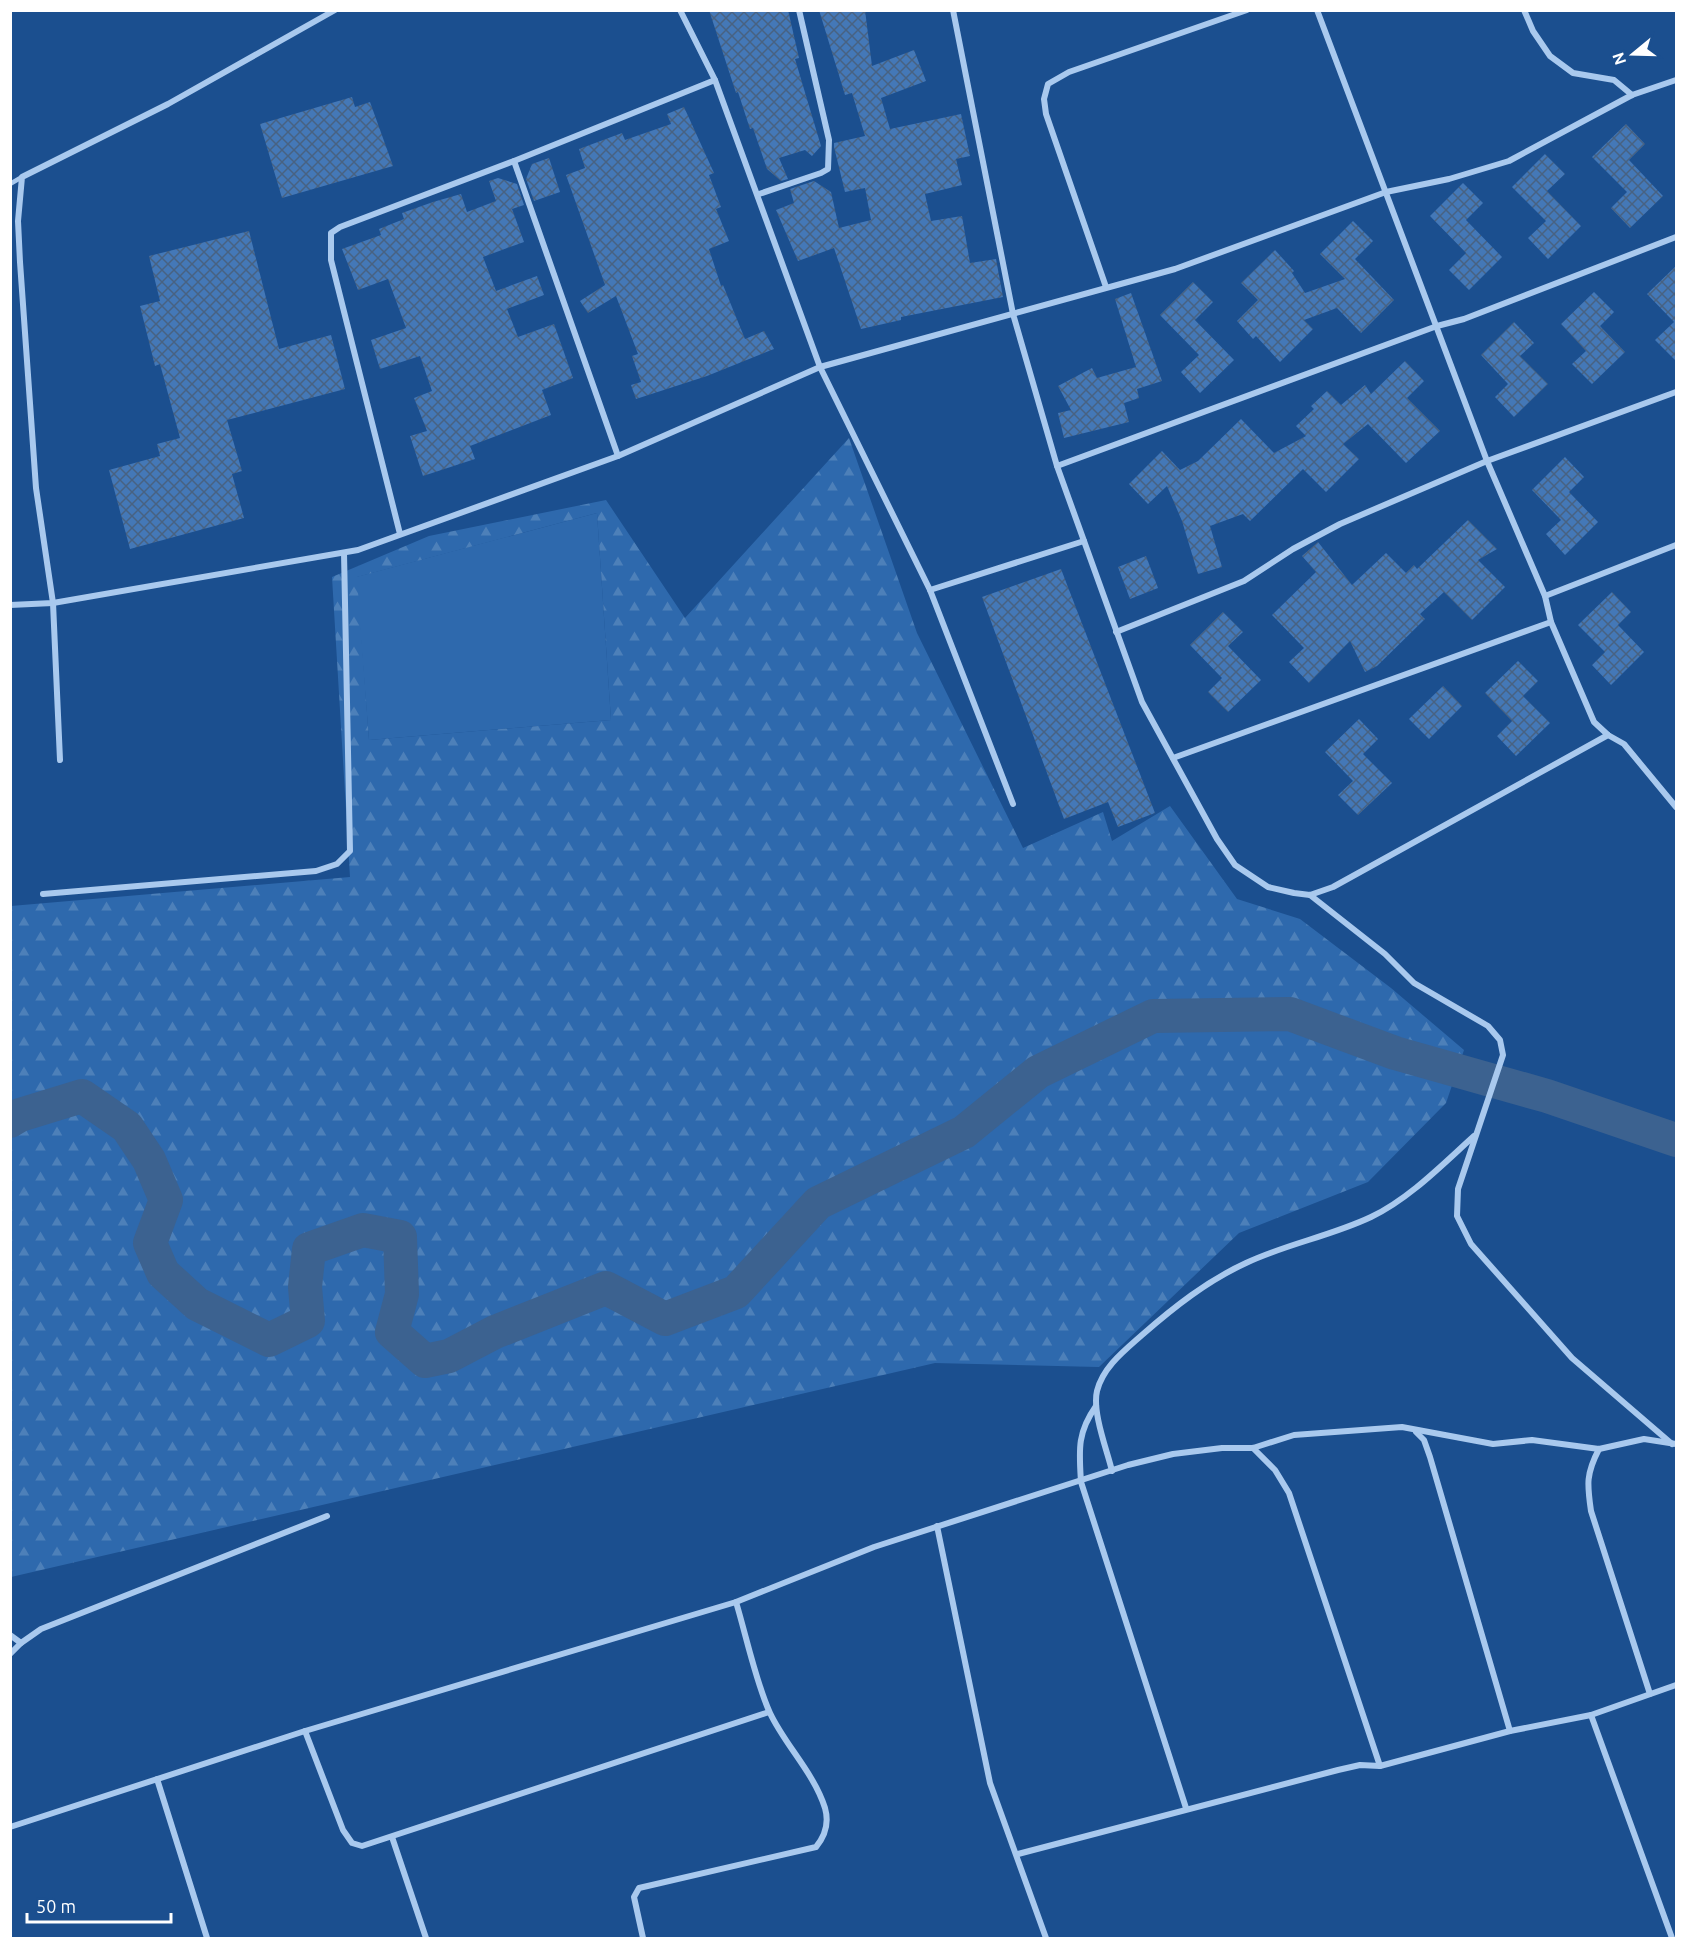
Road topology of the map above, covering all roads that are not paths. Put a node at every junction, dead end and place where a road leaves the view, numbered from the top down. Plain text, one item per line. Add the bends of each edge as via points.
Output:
1 (335, 10) edge
2 (680, 10) edge
3 (799, 10) edge
4 (952, 10) edge
5 (1247, 10) edge
6 (1317, 10) edge
7 (1524, 10) edge
8 (715, 80) junction
9 (1677, 80) edge
10 (1632, 95) junction
11 (514, 161) junction
12 (22, 177) junction
13 (10, 184) edge
14 (1386, 192) junction
15 (759, 194) junction
16 (1677, 237) edge
17 (1106, 287) junction
18 (1013, 314) junction
19 (1437, 326) junction
20 (820, 367) junction
21 (1677, 392) edge
22 (618, 456) junction
23 (1487, 461) junction
24 (1057, 466) junction
25 (400, 534) junction
26 (1084, 541) junction
27 (1677, 545) edge
28 (344, 553) junction
29 (930, 590) junction
30 (1545, 596) junction
31 (53, 603) junction
32 (10, 605) edge
33 (1551, 622) junction
34 (1116, 632) junction
35 (1608, 735) junction
36 (1173, 758) junction
37 (60, 760) dead end
38 (1013, 804) dead end
39 (1677, 807) edge
40 (43, 894) dead end
41 (1310, 895) junction
42 (1475, 1135) junction
43 (1096, 1406) junction
44 (1415, 1431) junction
45 (1674, 1444) edge
46 (1253, 1448) junction
47 (1599, 1449) junction
48 (1112, 1472) junction
49 (1081, 1482) junction
50 (327, 1516) dead end
51 (937, 1526) junction
52 (736, 1602) junction
53 (10, 1635) edge
54 (21, 1643) junction
55 (10, 1654) edge
56 (1677, 1685) edge
57 (1650, 1694) junction
58 (769, 1712) junction
59 (1591, 1715) junction
60 (305, 1731) junction
61 (1510, 1731) junction
62 (1380, 1766) junction
63 (157, 1779) junction
64 (1186, 1808) junction
65 (10, 1827) edge
66 (392, 1837) junction
67 (1018, 1854) junction
68 (207, 1938) edge
69 (426, 1938) edge
70 (643, 1938) edge
71 (1046, 1938) edge
72 (1672, 1938) edge

1 - 12 street via 168,104
2 - 8 street
3 - 15 street via 829,140 830,162 821,173
4 - 18 street
5 - 17 street via 1069,72 1048,84 1046,114
6 - 14 street
7 - 10 street via 1550,56 1573,73 1614,80
8 - 11 street
8 - 15 street
9 - 10 street
10 - 14 street via 1509,160 1449,179
11 - 22 street
11 - 25 street via 331,233 331,260
12 - 13 lane
12 - 31 street via 18,221 35,477
14 - 17 street via 1175,269
14 - 19 street
15 - 20 street
16 - 19 street
17 - 18 street
18 - 20 street
18 - 24 street
19 - 23 street
19 - 24 street
20 - 22 street
20 - 29 street
21 - 23 street
22 - 25 street
23 - 30 street
23 - 34 street via 1340,524 1244,580
24 - 26 street
25 - 28 street
26 - 29 street
26 - 34 street
27 - 30 street
28 - 31 street
28 - 40 street via 350,851 337,864 316,871
29 - 38 street
30 - 33 street
31 - 32 street
31 - 37 street
33 - 35 street via 1594,722
33 - 36 street
34 - 36 street via 1142,702
35 - 39 street via 1624,744
35 - 41 street via 1333,887
36 - 41 street via 1235,865 1268,886
41 - 42 street via 1414,982 1488,1026 1500,1040 1503,1055
42 - 43 street via 1402,1197 1371,1217 1247,1262 1206,1285 1119,1355 1105,1372
42 - 45 street via 1458,1190 1457,1215 1471,1244 1572,1358
43 - 48 street
43 - 49 street via 1084,1424 1079,1447
44 - 46 street via 1402,1427 1294,1435
44 - 47 street via 1493,1444 1532,1440
44 - 61 street via 1424,1440 1430,1457
45 - 47 street via 1644,1439
46 - 48 street via 1173,1454
46 - 62 street via 1275,1470 1289,1493
47 - 57 street via 1587,1481 1591,1511
48 - 49 street
49 - 51 street
49 - 64 street
50 - 54 street via 41,1629
51 - 52 street
51 - 67 street via 990,1783
52 - 58 street
52 - 60 street
53 - 54 street
54 - 55 street
56 - 57 street
57 - 59 street
58 - 66 street
58 - 70 street via 819,1793 826,1811 823,1839 816,1847 639,1888 634,1897
59 - 61 street
59 - 72 street
60 - 63 street
60 - 66 street via 343,1830 352,1843 362,1846
61 - 62 street
62 - 64 street via 1360,1765
63 - 65 street
63 - 68 street
64 - 67 street
66 - 69 street
67 - 71 street

